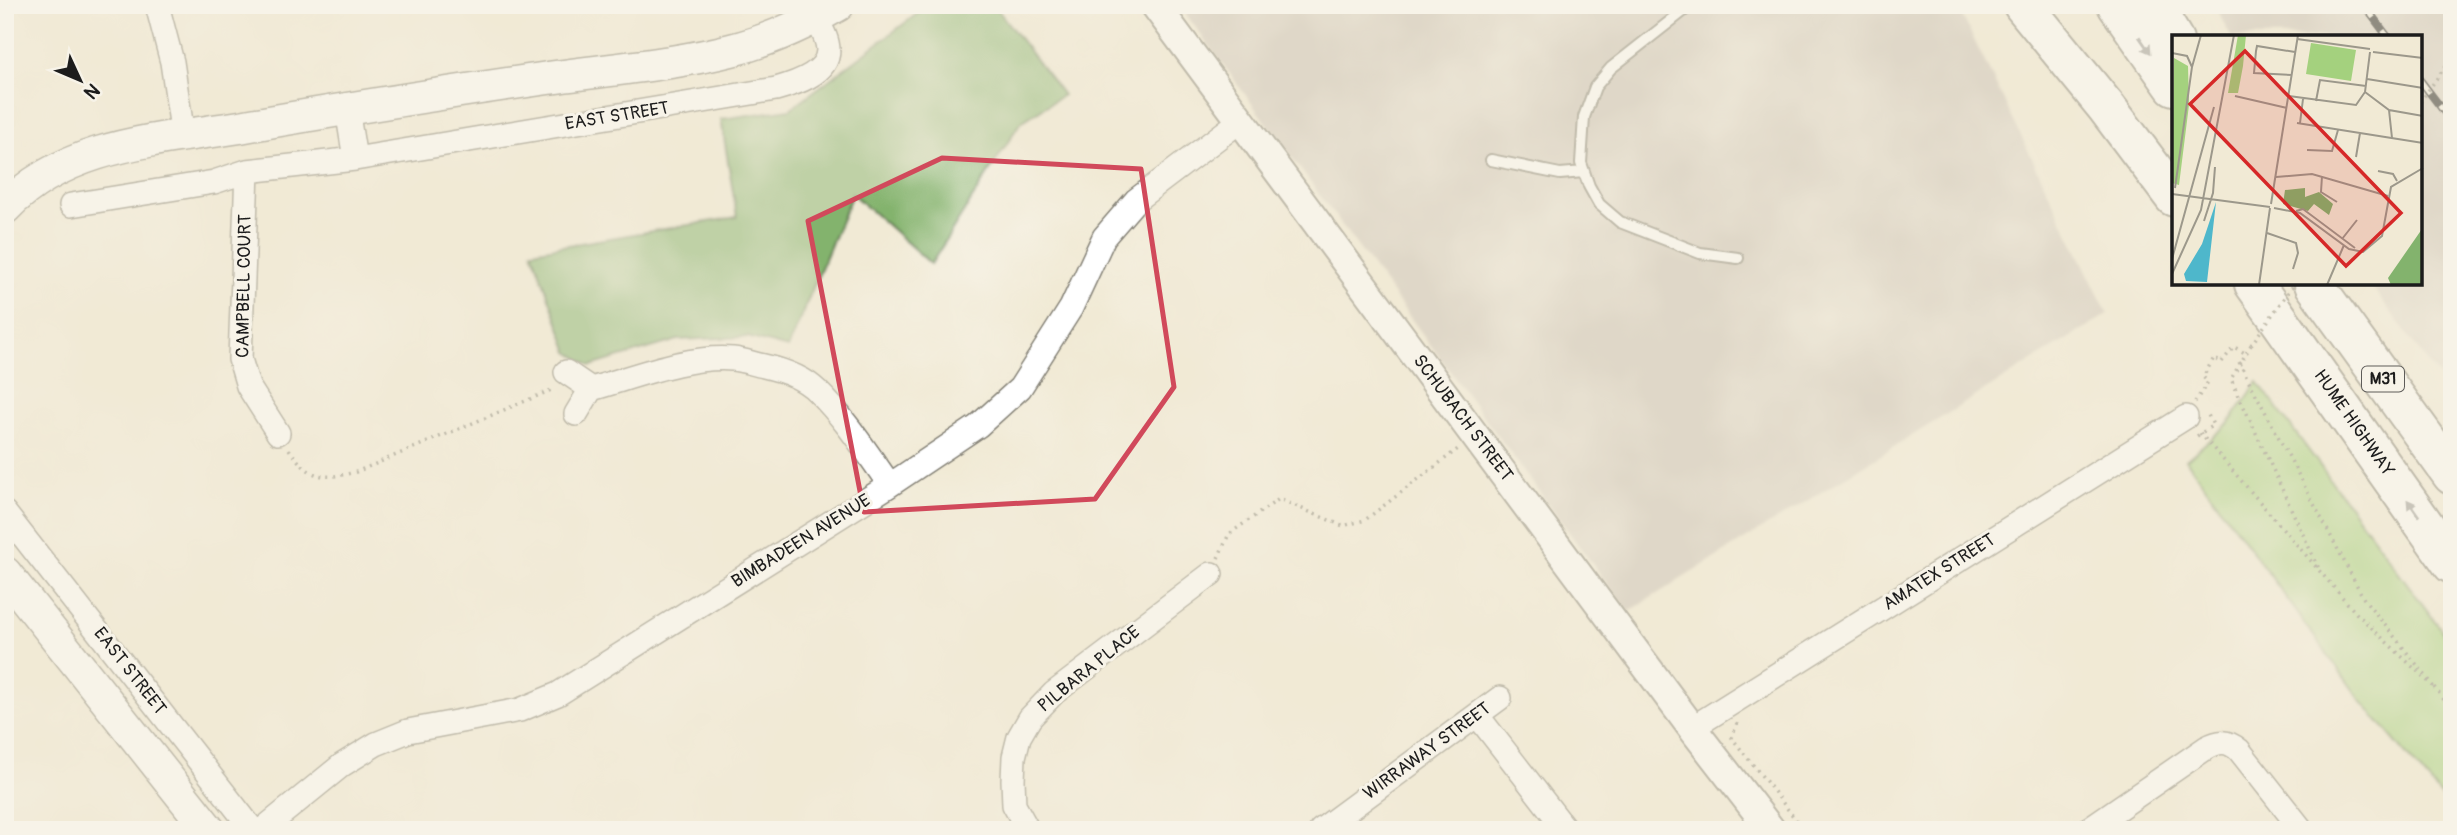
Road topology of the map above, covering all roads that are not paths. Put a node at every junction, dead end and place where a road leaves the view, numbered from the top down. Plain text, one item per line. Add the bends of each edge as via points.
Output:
1 (157, 5) edge
2 (1155, 5) edge
3 (1691, 5) edge
4 (2023, 5) edge
5 (2055, 5) edge
6 (2117, 5) edge
7 (2153, 5) edge
8 (827, 11) edge
9 (2172, 37) edge
10 (2172, 83) edge
11 (347, 109) junction
12 (1240, 121) junction
13 (183, 136) junction
14 (355, 159) junction
15 (1491, 160) dead end
16 (2172, 167) edge
17 (247, 171) junction
18 (1584, 172) junction
19 (2172, 194) edge
20 (71, 205) dead end
21 (5, 208) edge
22 (1738, 258) dead end
23 (2240, 285) edge
24 (2256, 285) edge
25 (2315, 285) edge
26 (2330, 285) edge
27 (576, 414) dead end
28 (2348, 415) junction
29 (2193, 430) road end
30 (278, 433) road end
31 (2452, 467) edge
32 (2452, 475) edge
33 (890, 485) junction
34 (5, 513) edge
35 (2452, 564) edge
36 (5, 573) edge
37 (1210, 575) road end
38 (1500, 698) dead end
39 (1477, 715) junction
40 (1692, 728) junction
41 (209, 830) edge
42 (253, 830) edge
43 (262, 830) edge
44 (1028, 830) edge
45 (1321, 830) edge
46 (1566, 830) edge
47 (1771, 830) edge
48 (2087, 830) edge
49 (2302, 830) edge

1 - 13 street via 172,62
2 - 12 street, SCHUBACH STREET
3 - 18 lane via 1611,68 1595,87 1581,138
4 - 19 highway
5 - 16 highway
6 -> 10 highway
7 - 9 highway
8 - 11 main road, EAST STREET via 773,37 731,50
8 - 14 street, EAST STREET via 827,58 815,72 788,86
11 - 13 main road, EAST STREET
11 - 14 street
12 - 33 street, BIMBADEEN AVENUE via 1136,200 1104,237 1071,308 1020,388 978,426
12 - 40 street, SCHUBACH STREET
13 - 21 main road, EAST STREET via 73,162 40,179
14 - 17 street, EAST STREET
15 - 18 lane via 1560,174
17 - 20 street, EAST STREET via 214,182
17 - 30 street, CAMPBELL COURT via 240,359 248,386
18 - 22 lane via 1599,204 1620,222 1699,253
23 - 28 highway via 2290,351
24 - 28 highway, HUME HIGHWAY / M31
25 - 32 highway, M31
26 - 31 highway
27 - 33 street via 577,380 705,359 733,359 773,368 816,390
35 -> 28 highway, HUME HIGHWAY / M31
29 - 40 street, AMATEX STREET
33 - 43 street, BIMBADEEN AVENUE via 558,694 520,710 408,731 376,744 342,765
34 - 42 street, EAST STREET
36 - 41 main road, EAST STREET
37 - 44 street, PILBARA PLACE via 1054,693 1030,718 1019,737 1013,780 1014,805
38 - 39 street, WIRRAWAY STREET
39 - 45 street, WIRRAWAY STREET
39 - 46 street
40 - 47 street, SCHUBACH STREET
48 - 49 street via 2228,737

